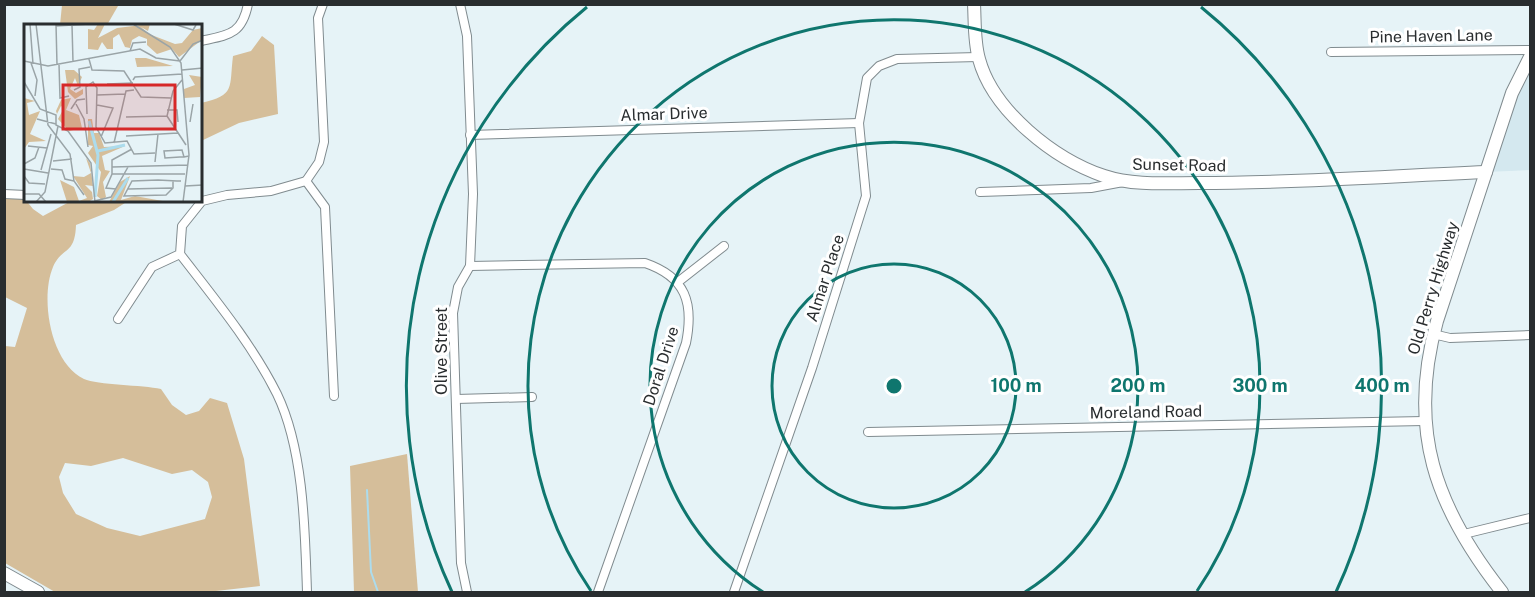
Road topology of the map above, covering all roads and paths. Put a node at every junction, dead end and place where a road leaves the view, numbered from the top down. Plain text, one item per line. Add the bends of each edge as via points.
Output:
1 (248, 4) edge
2 (323, 4) edge
3 (460, 4) edge
4 (974, 4) edge
5 (202, 41) edge
6 (1530, 50) edge
7 (1331, 52) dead end
8 (978, 57) junction
9 (1530, 57) edge
10 (859, 123) junction
11 (470, 135) junction
12 (1486, 172) junction
13 (306, 181) junction
14 (1127, 181) junction
15 (980, 192) dead end
16 (4, 194) edge
17 (24, 195) edge
18 (202, 201) edge
19 (201, 202) edge
20 (724, 246) dead end
21 (180, 254) junction
22 (470, 266) junction
23 (678, 282) junction
24 (118, 319) dead end
25 (1433, 334) junction
26 (1530, 335) edge
27 (334, 396) dead end
28 (532, 397) dead end
29 (456, 399) junction
30 (1424, 421) junction
31 (868, 432) dead end
32 (1530, 518) edge
33 (1464, 534) junction
34 (4, 573) edge
35 (38, 592) edge
36 (307, 592) edge
37 (467, 592) edge
38 (597, 592) edge
39 (734, 592) edge
40 (1502, 592) edge

1 - 5 street via 244,22 233,33
2 - 13 street via 318,18 324,142 319,162
3 - 11 street, Olive Street via 467,36
4 - 8 street, Sunset Road
6 - 7 street, Pine Haven Lane
8 - 10 street, Almar Place via 897,59 879,66 867,78
8 - 14 street, Sunset Road via 996,96 1028,129 1079,165
9 - 12 street, Old Perry Highway via 1512,93
10 - 11 street, Almar Drive
10 - 39 street, Almar Place via 866,196 812,368
11 - 22 street, Olive Street
12 - 14 street, Sunset Road via 1252,182
12 - 25 street, Old Perry Highway
13 - 18 street
13 - 27 street via 325,207
14 - 15 street via 1091,188
16 - 17 street
19 - 21 street via 182,226
20 - 23 street
21 - 24 street via 152,267
21 - 36 street via 241,336 277,395 297,459
22 - 23 street via 645,263
22 - 29 street, Olive Street via 458,287 453,313
23 - 38 street, Doral Drive via 689,309 686,343
25 - 26 street via 1450,338
25 - 30 street, Old Perry Highway via 1425,378
28 - 29 street
29 - 37 street, Olive Street via 461,563
30 - 31 street, Moreland Road
30 - 33 street, Old Perry Highway via 1439,486
32 - 33 street
33 - 40 street, Old Perry Highway
34 - 35 street

